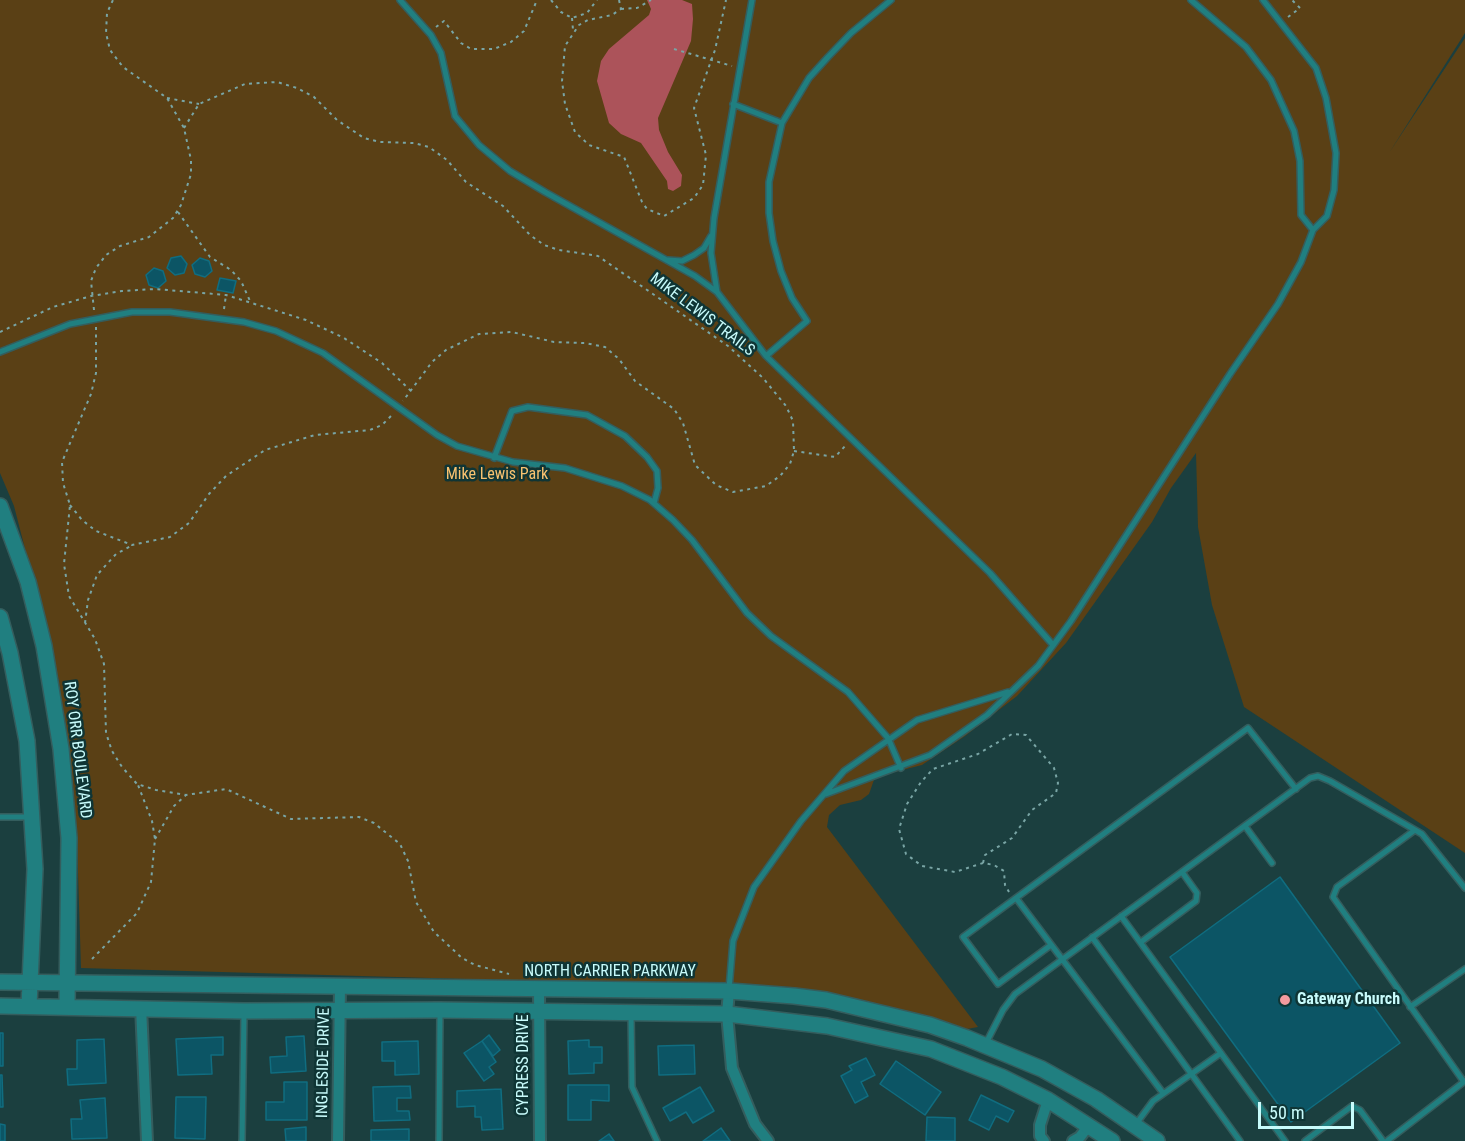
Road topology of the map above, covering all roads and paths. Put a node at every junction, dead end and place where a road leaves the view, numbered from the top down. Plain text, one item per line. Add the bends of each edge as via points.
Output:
1 (113, 0) edge
2 (400, 0) edge
3 (537, 0) edge
4 (551, 0) edge
5 (597, 0) edge
6 (619, 0) edge
7 (651, 0) edge
8 (726, 0) edge
9 (752, 0) edge
10 (891, 0) edge
11 (1191, 0) edge
12 (1263, 0) edge
13 (1292, 0) edge
14 (621, 9) junction
15 (587, 13) junction
16 (572, 18) junction
17 (592, 20) junction
18 (1282, 23) junction
19 (429, 32) junction
20 (573, 32) junction
21 (674, 49) dead end
22 (712, 61) junction
23 (739, 68) junction
24 (167, 98) junction
25 (199, 104) junction
26 (733, 104) junction
27 (782, 123) junction
28 (184, 128) junction
29 (178, 212) junction
30 (1313, 230) junction
31 (712, 235) junction
32 (666, 260) junction
33 (717, 292) junction
34 (226, 295) dead end
35 (91, 296) junction
36 (250, 300) dead end
37 (96, 317) junction
38 (222, 318) junction
39 (0, 332) edge
40 (0, 352) edge
41 (766, 356) junction
42 (398, 408) junction
43 (852, 439) junction
44 (794, 452) junction
45 (494, 458) junction
46 (654, 503) junction
47 (70, 505) junction
48 (0, 506) edge
49 (132, 545) junction
50 (0, 617) edge
51 (85, 623) junction
52 (1053, 645) junction
53 (1009, 692) junction
54 (888, 738) junction
55 (901, 768) junction
56 (137, 784) junction
57 (1296, 789) junction
58 (826, 794) junction
59 (186, 795) junction
60 (0, 817) edge
61 (31, 817) junction
62 (1245, 826) junction
63 (1415, 830) junction
64 (155, 838) junction
65 (983, 863) junction
66 (1272, 863) dead end
67 (1182, 872) junction
68 (1465, 888) edge
69 (1014, 899) junction
70 (1121, 916) junction
71 (1092, 937) junction
72 (1141, 942) junction
73 (1051, 945) junction
74 (92, 959) dead end
75 (1062, 959) junction
76 (1465, 969) edge
77 (519, 976) dead end
78 (0, 982) edge
79 (30, 982) junction
80 (67, 982) junction
81 (340, 986) junction
82 (538, 990) junction
83 (729, 991) junction
84 (0, 1006) edge
85 (29, 1006) junction
86 (66, 1006) junction
87 (141, 1007) junction
88 (1410, 1007) junction
89 (440, 1010) junction
90 (244, 1011) junction
91 (539, 1011) junction
92 (339, 1012) junction
93 (631, 1013) junction
94 (727, 1014) junction
95 (985, 1045) junction
96 (1221, 1053) junction
97 (974, 1066) junction
98 (1192, 1073) junction
99 (1464, 1082) edge
100 (1163, 1093) junction
101 (1048, 1100) junction
102 (1089, 1125) junction
103 (1135, 1126) junction
104 (147, 1141) edge
105 (242, 1141) edge
106 (338, 1141) edge
107 (439, 1141) edge
108 (540, 1141) edge
109 (657, 1141) edge
110 (768, 1141) edge
111 (1044, 1141) edge
112 (1073, 1141) edge
113 (1112, 1141) edge
114 (1156, 1141) edge
115 (1240, 1141) edge
116 (1285, 1141) edge
117 (1305, 1141) edge
118 (1385, 1141) edge

1 - 24 path via 107,13 110,50 123,67
2 - 19 lane
3 - 19 path via 524,31 494,50 471,49 461,43 444,21
4 - 16 path
5 - 15 path
6 - 14 path
7 - 14 path
8 - 22 path
9 - 23 lane
10 - 27 lane via 851,33 809,78
11 - 30 lane via 1246,47 1271,80 1294,131 1300,160 1301,215
12 - 18 lane
13 - 18 path via 1300,8
14 - 17 path
15 - 16 path
15 - 17 path
16 - 20 path
17 - 20 path
18 - 30 lane via 1316,68 1333,126 1334,190 1327,216
19 - 32 lane via 441,53 455,116 479,146 510,171
20 - 22 path via 565,46 562,81 569,120 589,145 624,157 642,202 657,215 675,211 701,192 706,155 694,108
21 - 22 path
22 - 23 path
23 - 26 lane
24 - 25 path
24 - 28 path
25 - 28 path
25 - 44 path, MIKE LEWIS TRAILS via 245,84 277,82 314,97 337,120 364,138 429,147 466,182 503,206 544,245 598,256 728,346 786,406 793,420
26 - 27 lane
26 - 31 lane
27 - 41 lane via 769,182 769,213 781,271 807,321
28 - 29 path via 191,174
29 - 35 path via 149,237 106,255 91,281
29 - 36 path via 210,257 241,281
30 - 52 lane via 1278,304
31 - 32 lane via 694,255 682,261
31 - 33 lane
32 - 33 lane
33 - 41 lane
34 - 38 path
35 - 37 path
35 - 39 path
37 - 38 lane via 170,312
37 - 40 lane via 40,334
37 - 47 path via 96,373 62,462
38 - 42 lane via 276,331 323,353
41 - 43 lane
42 - 44 path via 432,362 446,350 479,334 512,332 554,342 605,347 619,358 635,381 674,409 683,423 695,465 716,486 733,492 766,486 790,464
42 - 45 lane via 436,435
42 - 49 path via 370,430 315,435 265,450 226,476 189,523 170,537
43 - 44 path via 835,457
43 - 52 lane via 990,573
45 - 46 lane via 597,476
45 - 46 lane via 512,411 528,407 587,415 625,436 647,457 657,471
46 - 54 lane via 692,540 747,613 771,636 848,692
47 - 49 path via 96,531
47 - 51 path via 65,582
48 - 80 main road, ROY ORR BOULEVARD via 31,593 61,749 69,837
49 - 51 path via 116,554 97,574
50 - 61 main road via 27,741
51 - 56 path via 104,664 106,733 112,751
52 - 53 lane via 1038,666
53 - 54 lane via 917,720
53 - 55 lane via 959,737
54 - 55 lane
54 - 58 lane via 844,771
55 - 58 lane
56 - 59 path
56 - 64 path
57 - 62 lane
57 - 63 lane via 1318,776
57 - 69 lane via 1248,728
58 - 83 lane via 801,821 754,887 733,941
59 - 64 path via 174,806
59 - 77 path via 226,789 291,819 359,818 374,823 400,844 408,861 416,902 426,921 450,949 475,965
60 - 61 lane
61 - 79 main road via 35,869
62 - 66 lane
62 - 67 lane
63 - 68 lane via 1430,841
63 - 88 lane via 1337,887 1333,897
64 - 74 path via 154,865 145,898 127,926
65 - 65 path via 956,872 911,860 901,842 902,816 933,769 978,754 1012,734 1026,735 1054,768 1056,793 1032,810 1012,838 985,855
65 - 69 path via 1004,871 1005,885
67 - 70 lane
67 - 72 lane via 1197,893 1196,901
69 - 73 lane
69 - 73 lane via 963,937 998,984
70 - 71 lane
70 - 72 lane
71 - 75 lane
71 - 98 lane
72 - 96 lane
73 - 75 lane
75 - 95 lane via 1015,994 1002,1010
75 - 100 lane
76 - 88 lane
78 - 79 main road, NORTH CARRIER PARKWAY
79 - 80 main road, NORTH CARRIER PARKWAY
79 - 85 main road
80 - 81 main road, NORTH CARRIER PARKWAY
80 - 86 main road, ROY ORR BOULEVARD
81 - 82 main road, NORTH CARRIER PARKWAY
81 - 92 street, INGLESIDE DRIVE
82 - 83 main road, NORTH CARRIER PARKWAY
82 - 91 street, CYPRESS DRIVE
83 - 94 street
83 - 95 main road, NORTH CARRIER PARKWAY via 826,1000 930,1025
84 - 85 main road
85 - 86 main road
86 - 87 main road
87 - 90 main road
87 - 104 street
88 - 99 lane
89 - 91 main road
89 - 92 main road
89 - 107 lane
90 - 92 main road
90 - 105 lane
91 - 93 main road
91 - 108 street, CYPRESS DRIVE
92 - 106 street, INGLESIDE DRIVE
93 - 94 main road
93 - 109 lane via 632,1087
94 - 97 main road via 888,1038
94 - 110 street via 732,1068 755,1124
95 - 97 main road
95 - 103 main road, NORTH CARRIER PARKWAY via 1042,1069
96 - 98 lane
96 - 116 lane
97 - 101 main road
98 - 100 lane
98 - 115 lane
99 - 118 lane
100 - 103 lane
101 - 102 main road
101 - 111 street via 1040,1125
102 - 112 street
102 - 113 main road
103 - 114 main road, NORTH CARRIER PARKWAY
117 - 118 lane via 1352,1106 1360,1110

